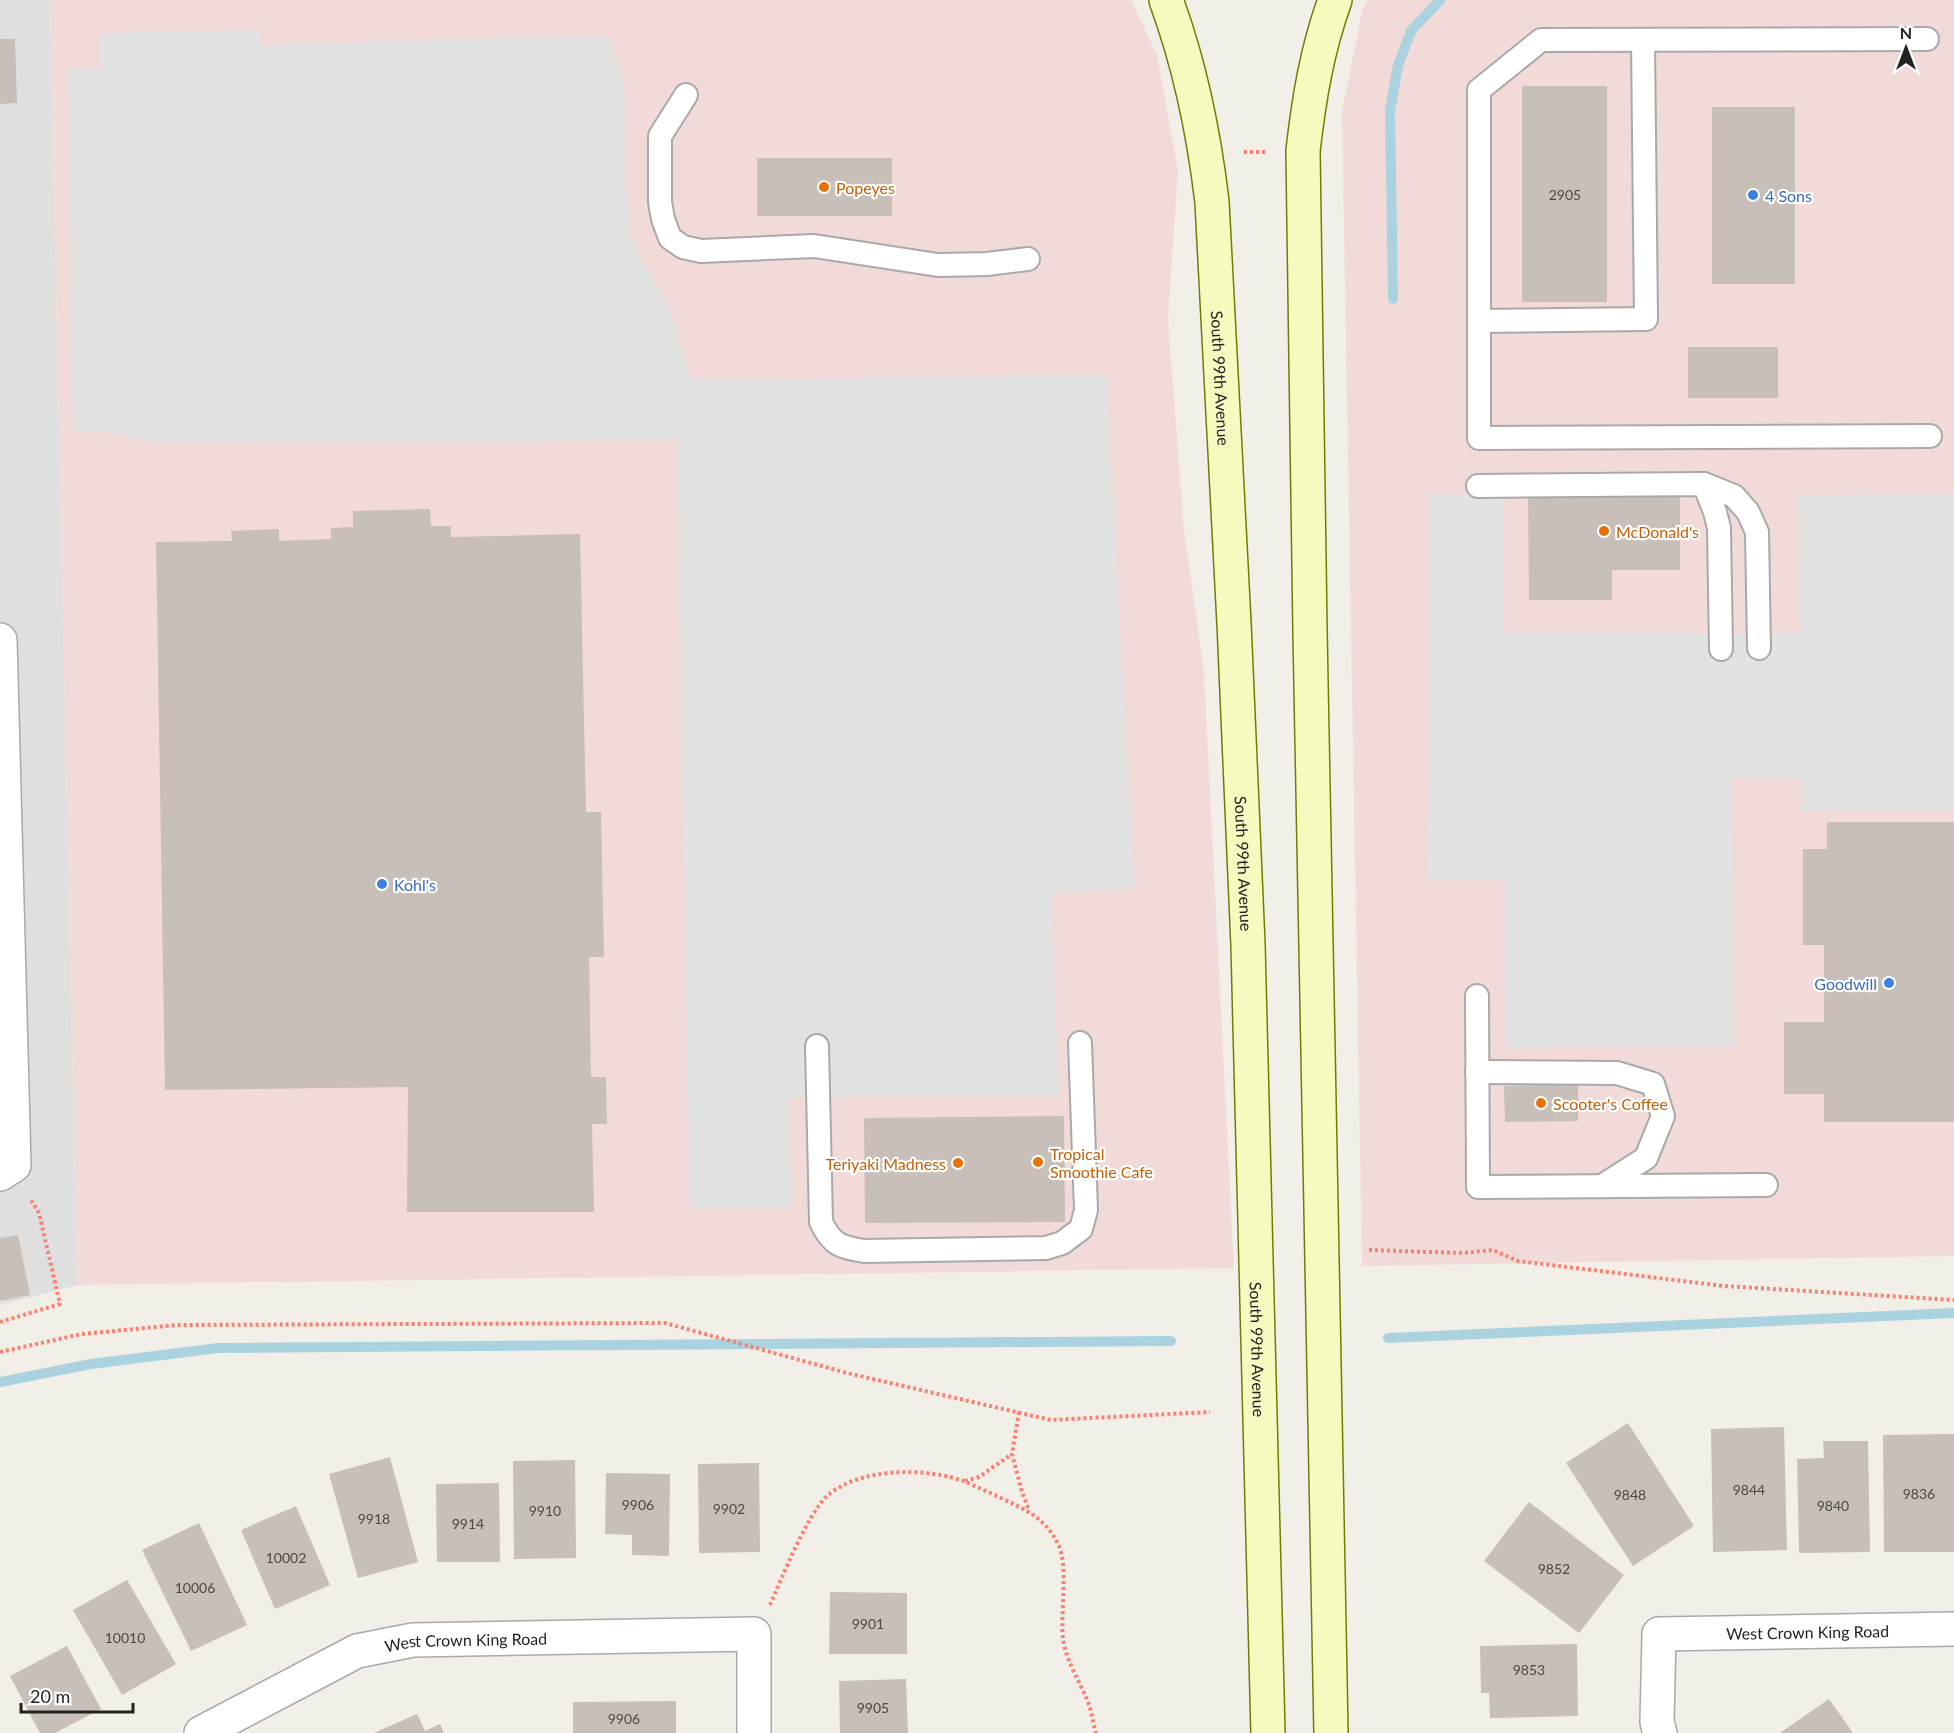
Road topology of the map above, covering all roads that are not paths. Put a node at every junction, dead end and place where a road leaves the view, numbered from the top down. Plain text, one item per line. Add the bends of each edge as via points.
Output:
1 (1166, 0) edge
2 (1335, 0) edge
3 (1927, 39) dead end
4 (1643, 40) junction
5 (686, 94) dead end
6 (1028, 259) dead end
7 (1479, 321) junction
8 (1930, 436) dead end
9 (1704, 484) junction
10 (1478, 486) dead end
11 (0, 640) edge
12 (1759, 648) dead end
13 (1721, 649) dead end
14 (2, 810) edge
15 (5, 992) edge
16 (1477, 996) dead end
17 (1080, 1043) dead end
18 (817, 1046) dead end
19 (1477, 1072) junction
20 (6, 1170) edge
21 (1766, 1185) dead end
22 (1602, 1186) junction
23 (1954, 1629) edge
24 (201, 1733) edge
25 (754, 1733) edge
26 (1268, 1733) edge
27 (1331, 1733) edge
28 (1660, 1733) edge

1 - 26 main road, South 99th Avenue via 1198,111 1212,202 1248,945
2 - 27 main road via 1322,35 1303,151
3 - 4 lane
4 - 7 lane via 1541,40 1479,90
4 - 7 lane via 1646,319
5 - 6 lane via 660,136 663,219 670,238 683,247 701,251 814,246 938,265
7 - 8 lane via 1479,438
9 - 10 lane
9 - 12 lane via 1734,496 1748,512 1757,532
9 - 13 lane via 1719,528
11 - 14 street
14 - 15 street
15 - 20 street
16 - 19 lane
17 - 18 lane via 1086,1210 1082,1229 1062,1244 1046,1248 864,1251 843,1247 828,1237 821,1222
19 - 22 lane via 1478,1187
19 - 22 lane via 1617,1073 1653,1084 1663,1116 1646,1158
21 - 22 lane
23 - 28 street, West Crown King Road via 1659,1634
24 - 25 street, West Crown King Road via 357,1651 413,1640 754,1635

